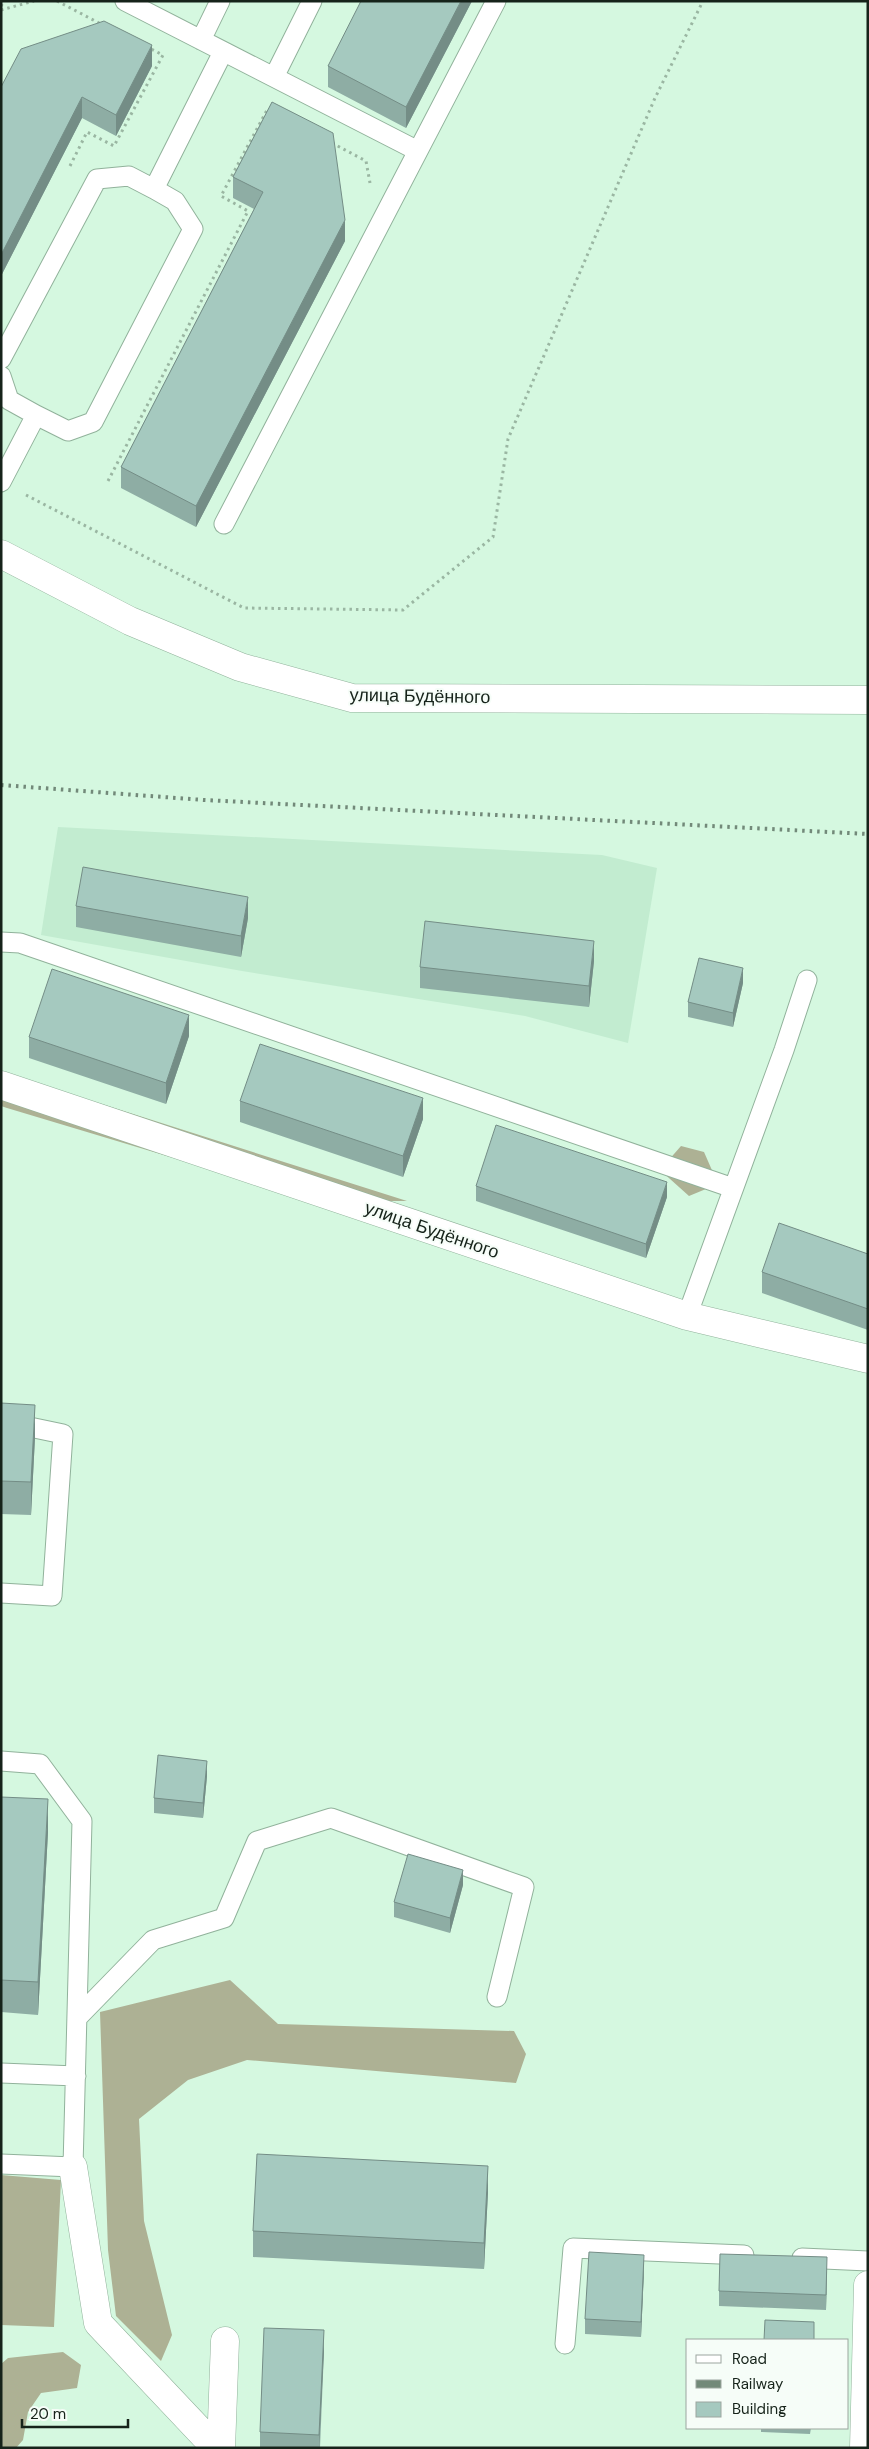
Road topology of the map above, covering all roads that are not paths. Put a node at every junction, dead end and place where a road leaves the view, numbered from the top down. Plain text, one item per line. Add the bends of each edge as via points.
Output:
1 (125, 1) edge
2 (220, 1) edge
3 (312, 1) edge
4 (496, 1) edge
5 (201, 40) junction
6 (223, 52) junction
7 (274, 77) junction
8 (418, 151) junction
9 (154, 189) junction
10 (1, 359) edge
11 (1, 376) edge
12 (36, 415) junction
13 (1, 482) edge
14 (224, 524) dead end
15 (1, 554) edge
16 (868, 700) edge
17 (1, 942) edge
18 (807, 980) dead end
19 (1, 1086) edge
20 (733, 1188) junction
21 (686, 1316) junction
22 (868, 1359) edge
23 (1, 1421) edge
24 (1, 1594) edge
25 (1, 1761) edge
26 (497, 1997) dead end
27 (77, 2018) junction
28 (1, 2073) edge
29 (76, 2076) junction
30 (1, 2164) edge
31 (73, 2167) junction
32 (760, 2256) edge
33 (779, 2257) edge
34 (868, 2261) edge
35 (868, 2284) edge
36 (224, 2340) dead end
37 (565, 2344) dead end
38 (216, 2448) edge
39 (221, 2448) edge
40 (864, 2448) edge

1 - 5 lane
2 - 5 lane
3 - 7 lane
4 - 8 lane
5 - 6 lane
6 - 7 lane
6 - 9 lane
7 - 8 lane
8 - 14 lane
9 - 10 lane via 129,176 97,179
9 - 12 lane via 175,200 193,229 98,413 93,422 68,431
11 - 12 lane via 9,400
12 - 13 lane
15 - 16 street, улица Будённого via 130,621 240,667 352,698
17 - 20 lane via 20,943
18 - 20 lane
19 - 21 street, улица Будённого
20 - 21 lane
21 - 22 street, улица Будённого
23 - 24 lane via 63,1434 52,1596
25 - 27 lane via 40,1764 82,1821
26 - 27 lane via 524,1887 331,1818 257,1841 224,1918 154,1940
27 - 29 lane
28 - 29 lane
29 - 31 lane
30 - 31 lane
31 - 38 street via 98,2323
32 - 37 lane via 573,2248
33 - 34 lane
35 - 40 street
36 - 39 street

